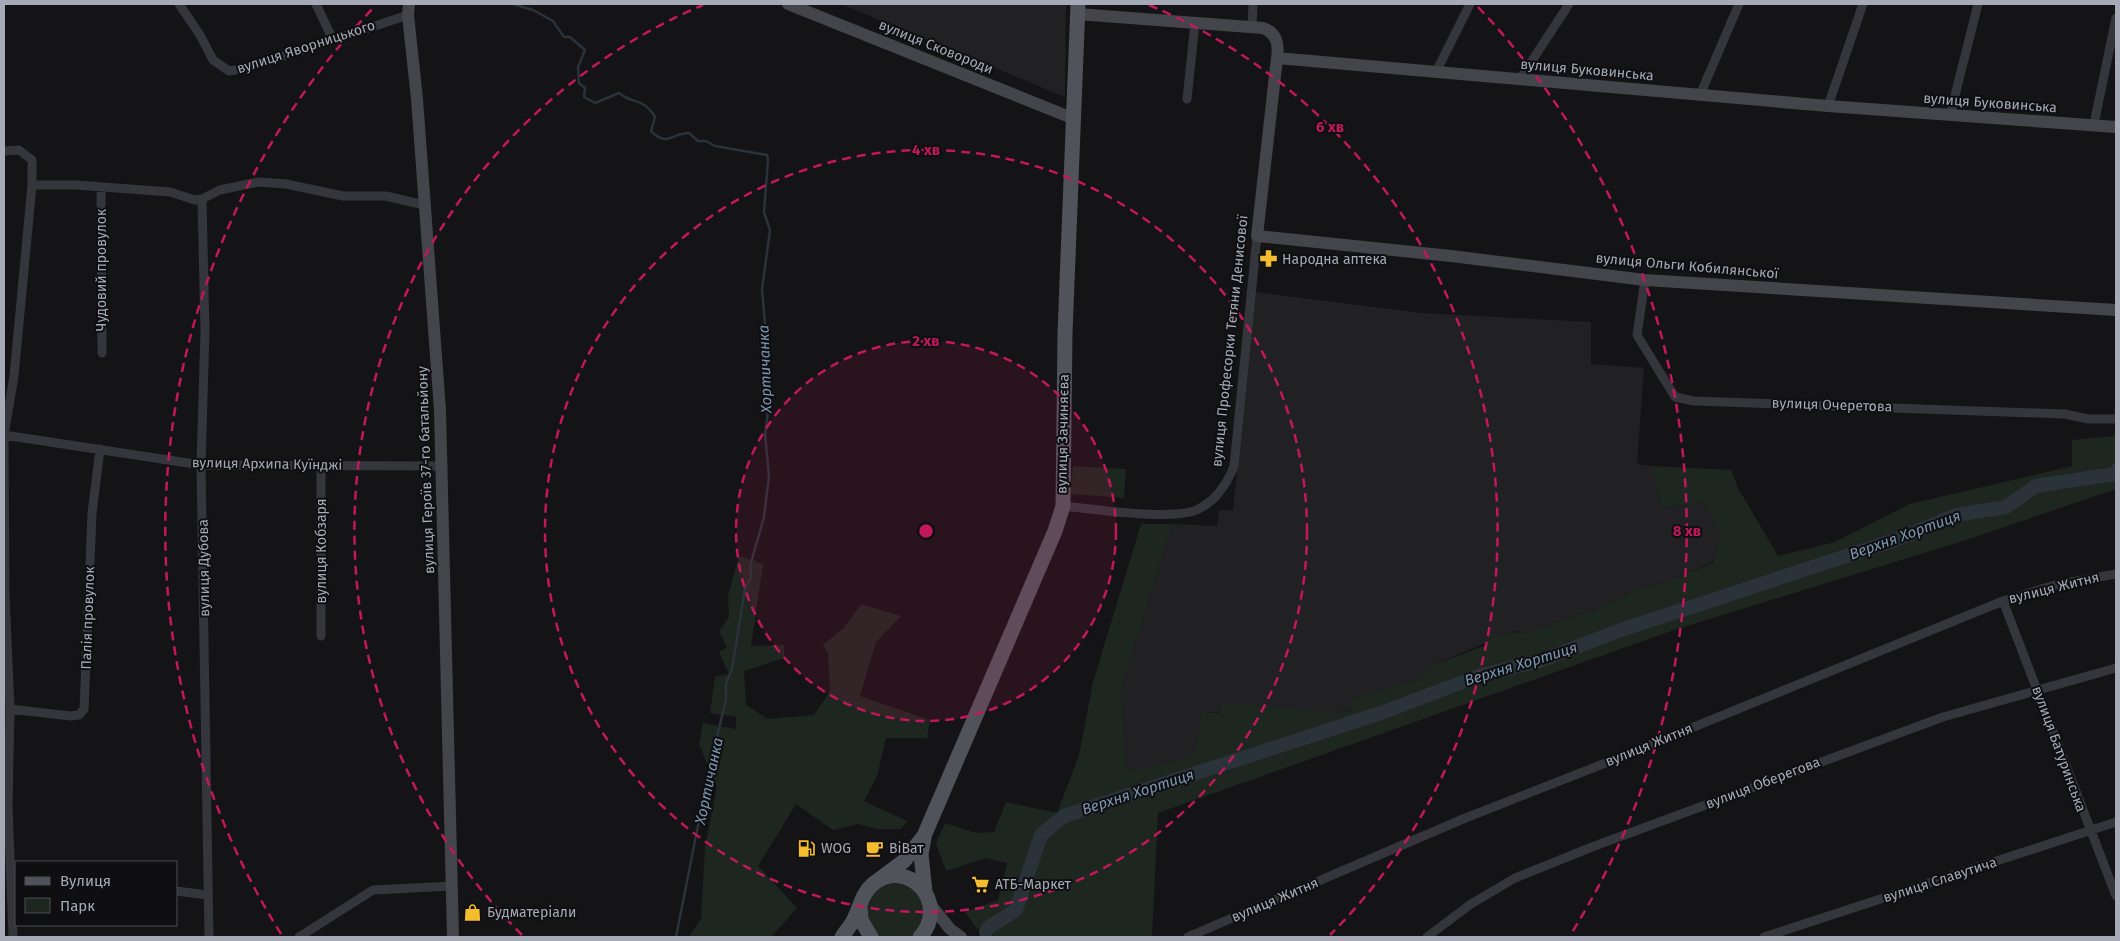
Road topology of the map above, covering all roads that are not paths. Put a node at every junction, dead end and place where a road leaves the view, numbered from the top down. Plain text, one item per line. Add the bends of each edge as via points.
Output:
1 (179, 4) edge
2 (316, 4) edge
3 (788, 4) edge
4 (1253, 4) edge
5 (1470, 4) edge
6 (1569, 4) edge
7 (1739, 4) edge
8 (1863, 4) edge
9 (1978, 4) edge
10 (408, 9) edge
11 (1077, 9) edge
12 (2116, 18) edge
13 (1195, 23) junction
14 (1252, 27) junction
15 (333, 40) junction
16 (1277, 58) junction
17 (1436, 72) junction
18 (1520, 79) junction
19 (1700, 95) junction
20 (1187, 99) dead end
21 (1828, 106) junction
22 (1950, 115) junction
23 (1072, 118) junction
24 (2094, 124) junction
25 (2116, 127) edge
26 (4, 151) edge
27 (32, 185) junction
28 (101, 187) junction
29 (202, 199) junction
30 (424, 205) junction
31 (1258, 236) junction
32 (1644, 280) junction
33 (2116, 310) edge
34 (102, 353) dead end
35 (2116, 419) edge
36 (4, 435) edge
37 (100, 449) junction
38 (201, 465) junction
39 (321, 466) junction
40 (443, 466) junction
41 (1063, 506) junction
42 (2116, 574) edge
43 (2003, 601) junction
44 (321, 636) dead end
45 (2116, 668) edge
46 (2038, 690) junction
47 (10, 709) junction
48 (2116, 822) edge
49 (2090, 832) junction
50 (924, 836) junction
51 (11, 875) edge
52 (877, 881) junction
53 (453, 886) junction
54 (178, 892) edge
55 (208, 895) junction
56 (2116, 896) edge
57 (928, 898) junction
58 (860, 905) junction
59 (13, 937) edge
60 (210, 937) edge
61 (299, 937) edge
62 (453, 937) edge
63 (842, 937) edge
64 (871, 937) edge
65 (920, 937) edge
66 (961, 937) edge
67 (1188, 937) edge
68 (1427, 937) edge
69 (1764, 937) edge

1 - 15 street, вулиця Яворницького via 214,60 229,71
2 - 15 street
3 - 23 street, вулиця Сковороди
4 - 14 street
5 - 17 street
6 - 18 street
7 - 19 street
8 - 21 street
9 - 22 street
10 - 15 street, вулиця Яворницького
10 - 30 street, вулиця Героїв 37-го батальйону
11 - 13 street
11 - 23 main road, вулиця Зачиняєва
12 - 24 street
13 - 14 street
13 - 20 street
14 - 16 street via 1272,32 1278,43
16 - 17 street, вулиця Буковинська
16 - 31 street, вулиця Професорки Тетяни Денисової
17 - 18 street, вулиця Буковинська
18 - 19 street, вулиця Буковинська
19 - 21 street, вулиця Буковинська
21 - 22 street, вулиця Буковинська
22 - 24 street, вулиця Буковинська
23 - 41 main road, вулиця Зачиняєва
24 - 25 street, вулиця Буковинська
26 - 27 street via 19,150 30,156
27 - 28 street
27 - 36 street via 14,376
28 - 29 street via 170,192 188,199
28 - 34 street, Чудовий провулок
29 - 30 street via 220,190 258,182 286,184 343,196 386,196
29 - 38 street, вулиця Дубова via 205,331
30 - 40 street, вулиця Героїв 37-го батальйону
31 - 32 street, вулиця Ольги Кобилянської
31 - 41 street, вулиця Професорки Тетяни Денисової via 1234,466 1219,493 1193,511 1168,515
32 - 33 street, вулиця Ольги Кобилянської
32 - 35 street, вулиця Очеретова via 1637,335 1675,397 1694,401 2065,414 2088,419
36 - 37 street, вулиця Архипа Куїнджі
36 - 47 street via 5,595
37 - 38 street, вулиця Архипа Куїнджі
37 - 47 street, Палія провулок via 92,513 84,709 77,716
38 - 39 street, вулиця Архипа Куїнджі
38 - 55 street, вулиця Дубова
39 - 40 street, вулиця Архипа Куїнджі
39 - 44 street, вулиця Кобзаря
40 - 53 street, вулиця Героїв 37-го батальйону
41 - 50 main road, вулиця Зачиняєва
42 - 43 street, вулиця Житня via 2055,585
43 - 46 street, вулиця Батуринська
43 - 67 street, вулиця Житня via 1463,819
45 - 46 street, вулиця Оберегова
46 - 49 street, вулиця Батуринська
46 - 68 street, вулиця Оберегова via 1943,717 1836,755 1515,878 1471,904
47 - 51 street via 8,806
48 - 49 street, вулиця Славутича
49 - 56 street, вулиця Батуринська
49 - 69 street, вулиця Славутича
50 - 52 main road via 904,861
50 - 57 main road via 922,854
51 - 59 street
52 - 57 main road via 891,876 907,878
52 - 58 main road via 866,891
53 - 61 street via 373,890
53 - 62 street, вулиця Героїв 37-го батальйону
54 - 55 street
55 - 60 street, вулиця Дубова
57 - 65 main road via 930,919
57 - 66 street via 950,929
58 - 63 main road
58 - 64 main road via 861,920

